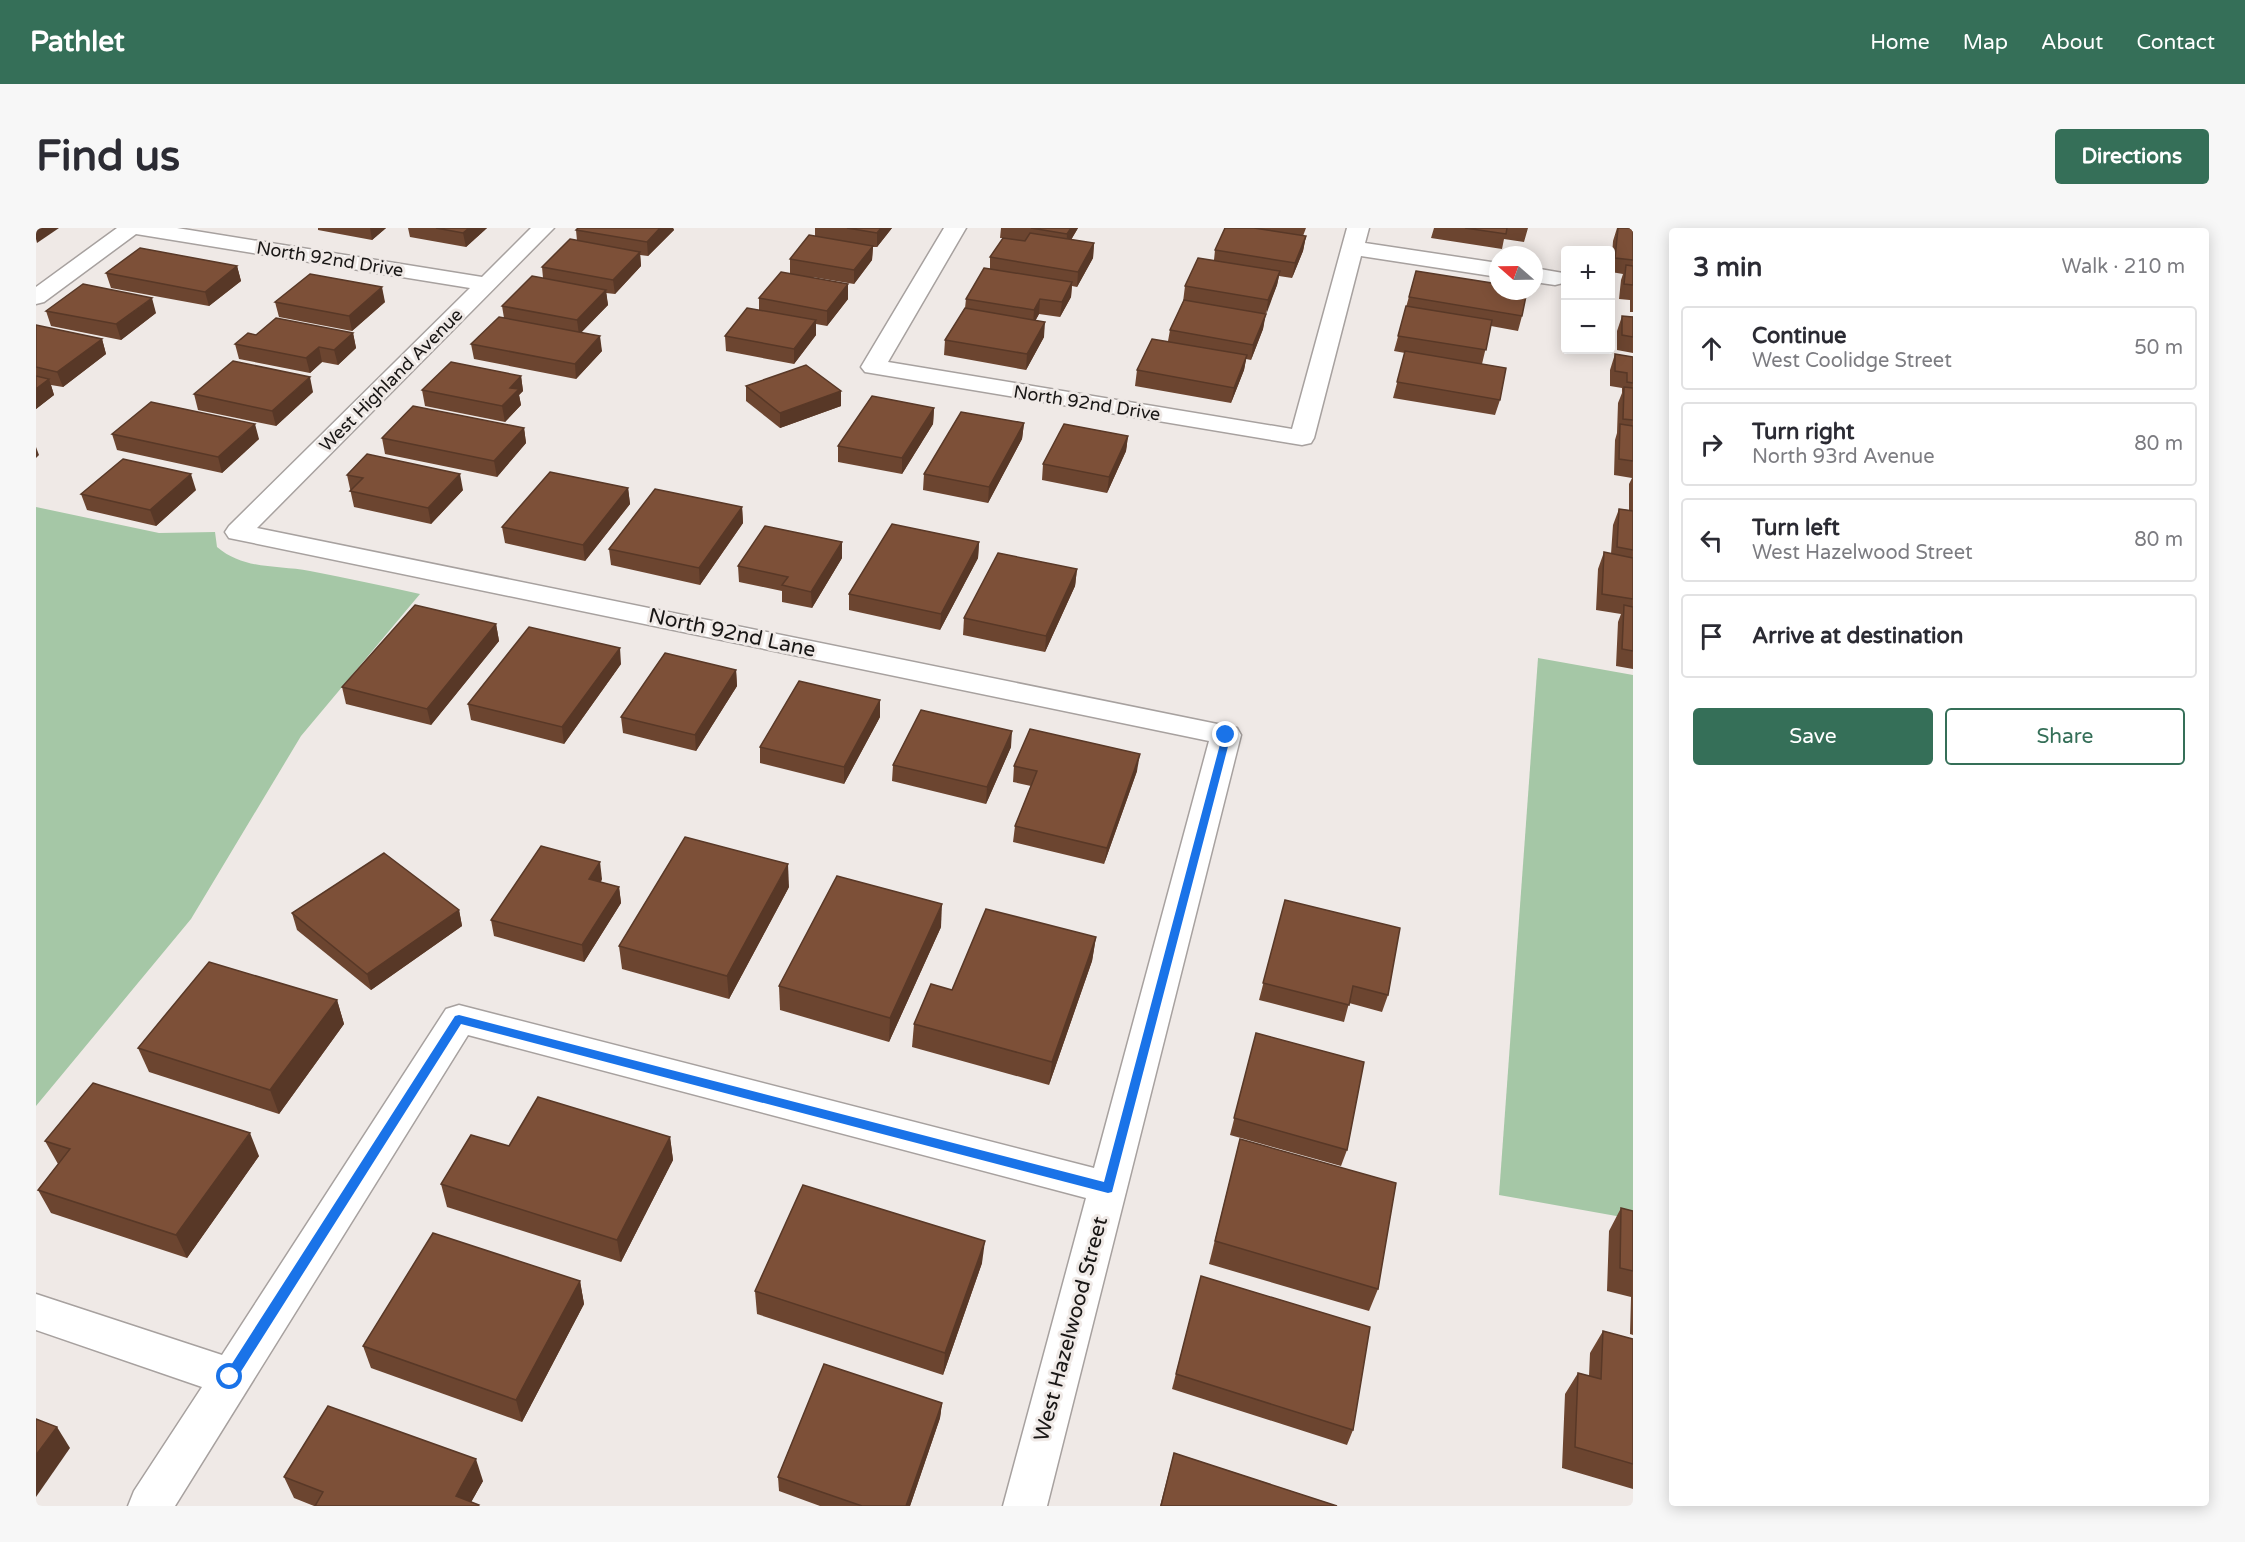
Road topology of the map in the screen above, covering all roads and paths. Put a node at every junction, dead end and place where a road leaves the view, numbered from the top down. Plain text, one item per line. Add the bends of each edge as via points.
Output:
1 (130, 228) edge
2 (137, 228) edge
3 (543, 228) edge
4 (955, 228) edge
5 (1355, 238) edge
6 (1489, 268) edge
7 (487, 284) junction
8 (36, 297) edge
9 (238, 532) joint
10 (1226, 735) joint
11 (1108, 1188) junction
12 (36, 1312) edge
13 (230, 1377) junction
14 (150, 1506) edge
15 (1025, 1506) edge

1 - 8 street
2 - 7 street, North 92nd Drive
3 - 7 street, West Highland Avenue
4 - 5 street, North 92nd Drive via 873,367 1302,438
5 - 6 street
7 - 9 street, West Highland Avenue
9 - 10 street, North 92nd Lane
10 - 11 street, West Hazelwood Street
11 - 13 street via 459,1019
11 - 15 street, West Hazelwood Street
12 - 13 street
13 - 14 street

